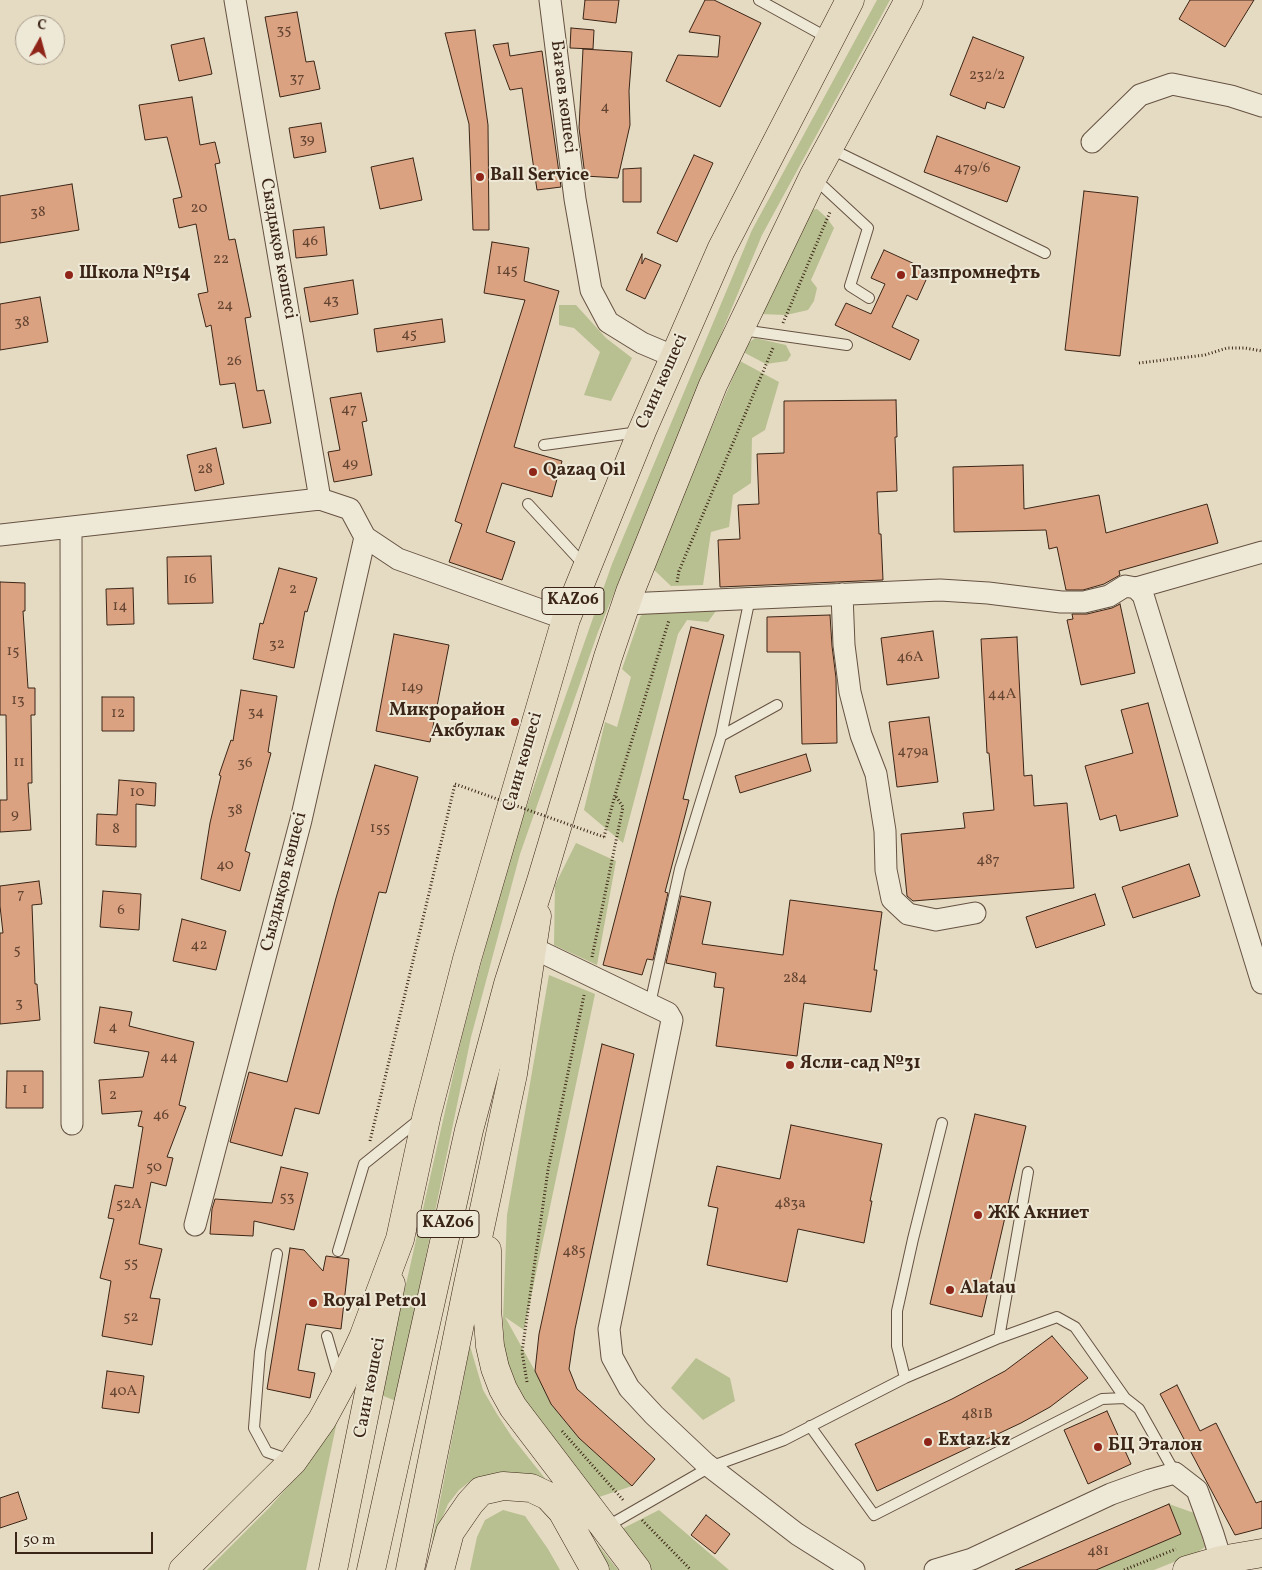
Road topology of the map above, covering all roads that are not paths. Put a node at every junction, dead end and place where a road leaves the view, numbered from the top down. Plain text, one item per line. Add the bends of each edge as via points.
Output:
1 (235, 0) edge
2 (550, 0) edge
3 (759, 0) edge
4 (909, 0) edge
5 (846, 2) edge
6 (829, 39) junction
7 (1262, 106) edge
8 (1092, 142) dead end
9 (828, 148) junction
10 (812, 177) junction
11 (1044, 253) dead end
12 (868, 298) dead end
13 (738, 330) junction
14 (847, 345) dead end
15 (674, 357) junction
16 (642, 431) junction
17 (544, 445) dead end
18 (320, 499) junction
19 (528, 504) dead end
20 (71, 528) junction
21 (0, 535) edge
22 (365, 537) junction
23 (1262, 552) edge
24 (587, 568) junction
25 (1136, 588) junction
26 (842, 594) junction
27 (750, 598) junction
28 (626, 604) junction
29 (566, 619) junction
30 (778, 705) dead end
31 (721, 736) junction
32 (541, 881) junction
33 (975, 913) dead end
34 (533, 948) junction
35 (1262, 983) edge
36 (650, 1004) junction
37 (427, 1114) junction
38 (942, 1123) dead end
39 (72, 1124) dead end
40 (1028, 1172) dead end
41 (491, 1176) junction
42 (195, 1225) dead end
43 (400, 1239) junction
44 (338, 1251) dead end
45 (277, 1254) dead end
46 (327, 1336) dead end
47 (999, 1338) junction
48 (905, 1378) junction
49 (341, 1385) junction
50 (1124, 1398) junction
51 (810, 1426) junction
52 (293, 1461) junction
53 (710, 1467) junction
54 (1175, 1474) junction
55 (605, 1528) junction
56 (1262, 1553) edge
57 (1182, 1559) edge
58 (1221, 1560) junction
59 (183, 1570) edge
60 (333, 1570) edge
61 (371, 1570) edge
62 (410, 1570) edge
63 (440, 1570) edge
64 (596, 1570) edge
65 (637, 1570) edge
66 (854, 1570) edge
67 (935, 1570) edge

1 - 18 street, Сыздықов көшесі
2 - 15 street, Бағаев көшесі via 575,199 591,290 608,322 642,343
3 - 6 lane
4 - 9 main road, KАZ06
5 - 6 main road, Саин көшесі / KАZ06
6 - 15 main road, Саин көшесі / KАZ06 via 721,250
7 - 8 street via 1172,84 1140,95
9 - 10 main road, KАZ06
9 - 11 lane
10 - 12 lane via 868,228 850,286
10 - 13 main road, KАZ06
13 - 14 lane
13 - 28 main road, KАZ06 via 713,384
15 - 16 main road, Саин көшесі / KАZ06
16 - 17 lane
16 - 24 main road, Саин көшесі / KАZ06
18 - 20 street
18 - 22 street via 350,509
19 - 24 lane
20 - 21 street
20 - 39 street
22 - 29 street via 398,559
22 - 42 street, Сыздықов көшесі via 301,820
23 - 25 street
24 - 29 main road, Саин көшесі / KАZ06
25 - 26 street via 1125,586 1109,596 1084,602 940,590
25 - 35 street via 1143,595
26 - 27 street
26 - 33 street via 850,692 861,735 876,774 892,899 908,914 936,920
27 - 28 street
27 - 31 lane
28 - 32 main road, KАZ06
29 - 37 main road, Саин көшесі / KАZ06 via 467,959
30 - 31 lane
31 - 36 lane via 680,869
32 - 34 main road
32 - 61 main road, KАZ06 via 508,984 469,1130
34 - 36 street
34 - 41 main road via 513,1074
36 - 53 street via 668,1013 672,1020 610,1329 612,1357 629,1388
37 - 43 main road, Саин көшесі / KАZ06
37 - 44 lane via 364,1164
38 - 48 lane via 897,1311 897,1346
40 - 47 lane
41 - 55 main road via 486,1257 487,1309 495,1368 513,1407
41 - 62 main road
43 - 49 main road, KАZ06 via 363,1338
43 - 60 main road, Саин көшесі
45 - 52 lane via 260,1352 254,1428 267,1452
46 - 49 lane
47 - 48 lane
47 - 50 lane via 1057,1317 1075,1327
48 - 51 lane
49 - 52 main road, KАZ06 via 322,1420
50 - 51 lane via 1102,1399 874,1515
50 - 54 lane via 1140,1409
51 - 53 lane via 784,1440
52 - 59 main road, KАZ06
53 - 55 lane
53 - 66 street via 797,1534
54 - 58 street via 1196,1490
54 - 67 street via 1110,1494 972,1559
55 - 65 main road
56 - 58 main road
57 - 58 main road
63 - 64 main road via 450,1532 470,1503 481,1491 503,1486 531,1488 548,1496 562,1511

